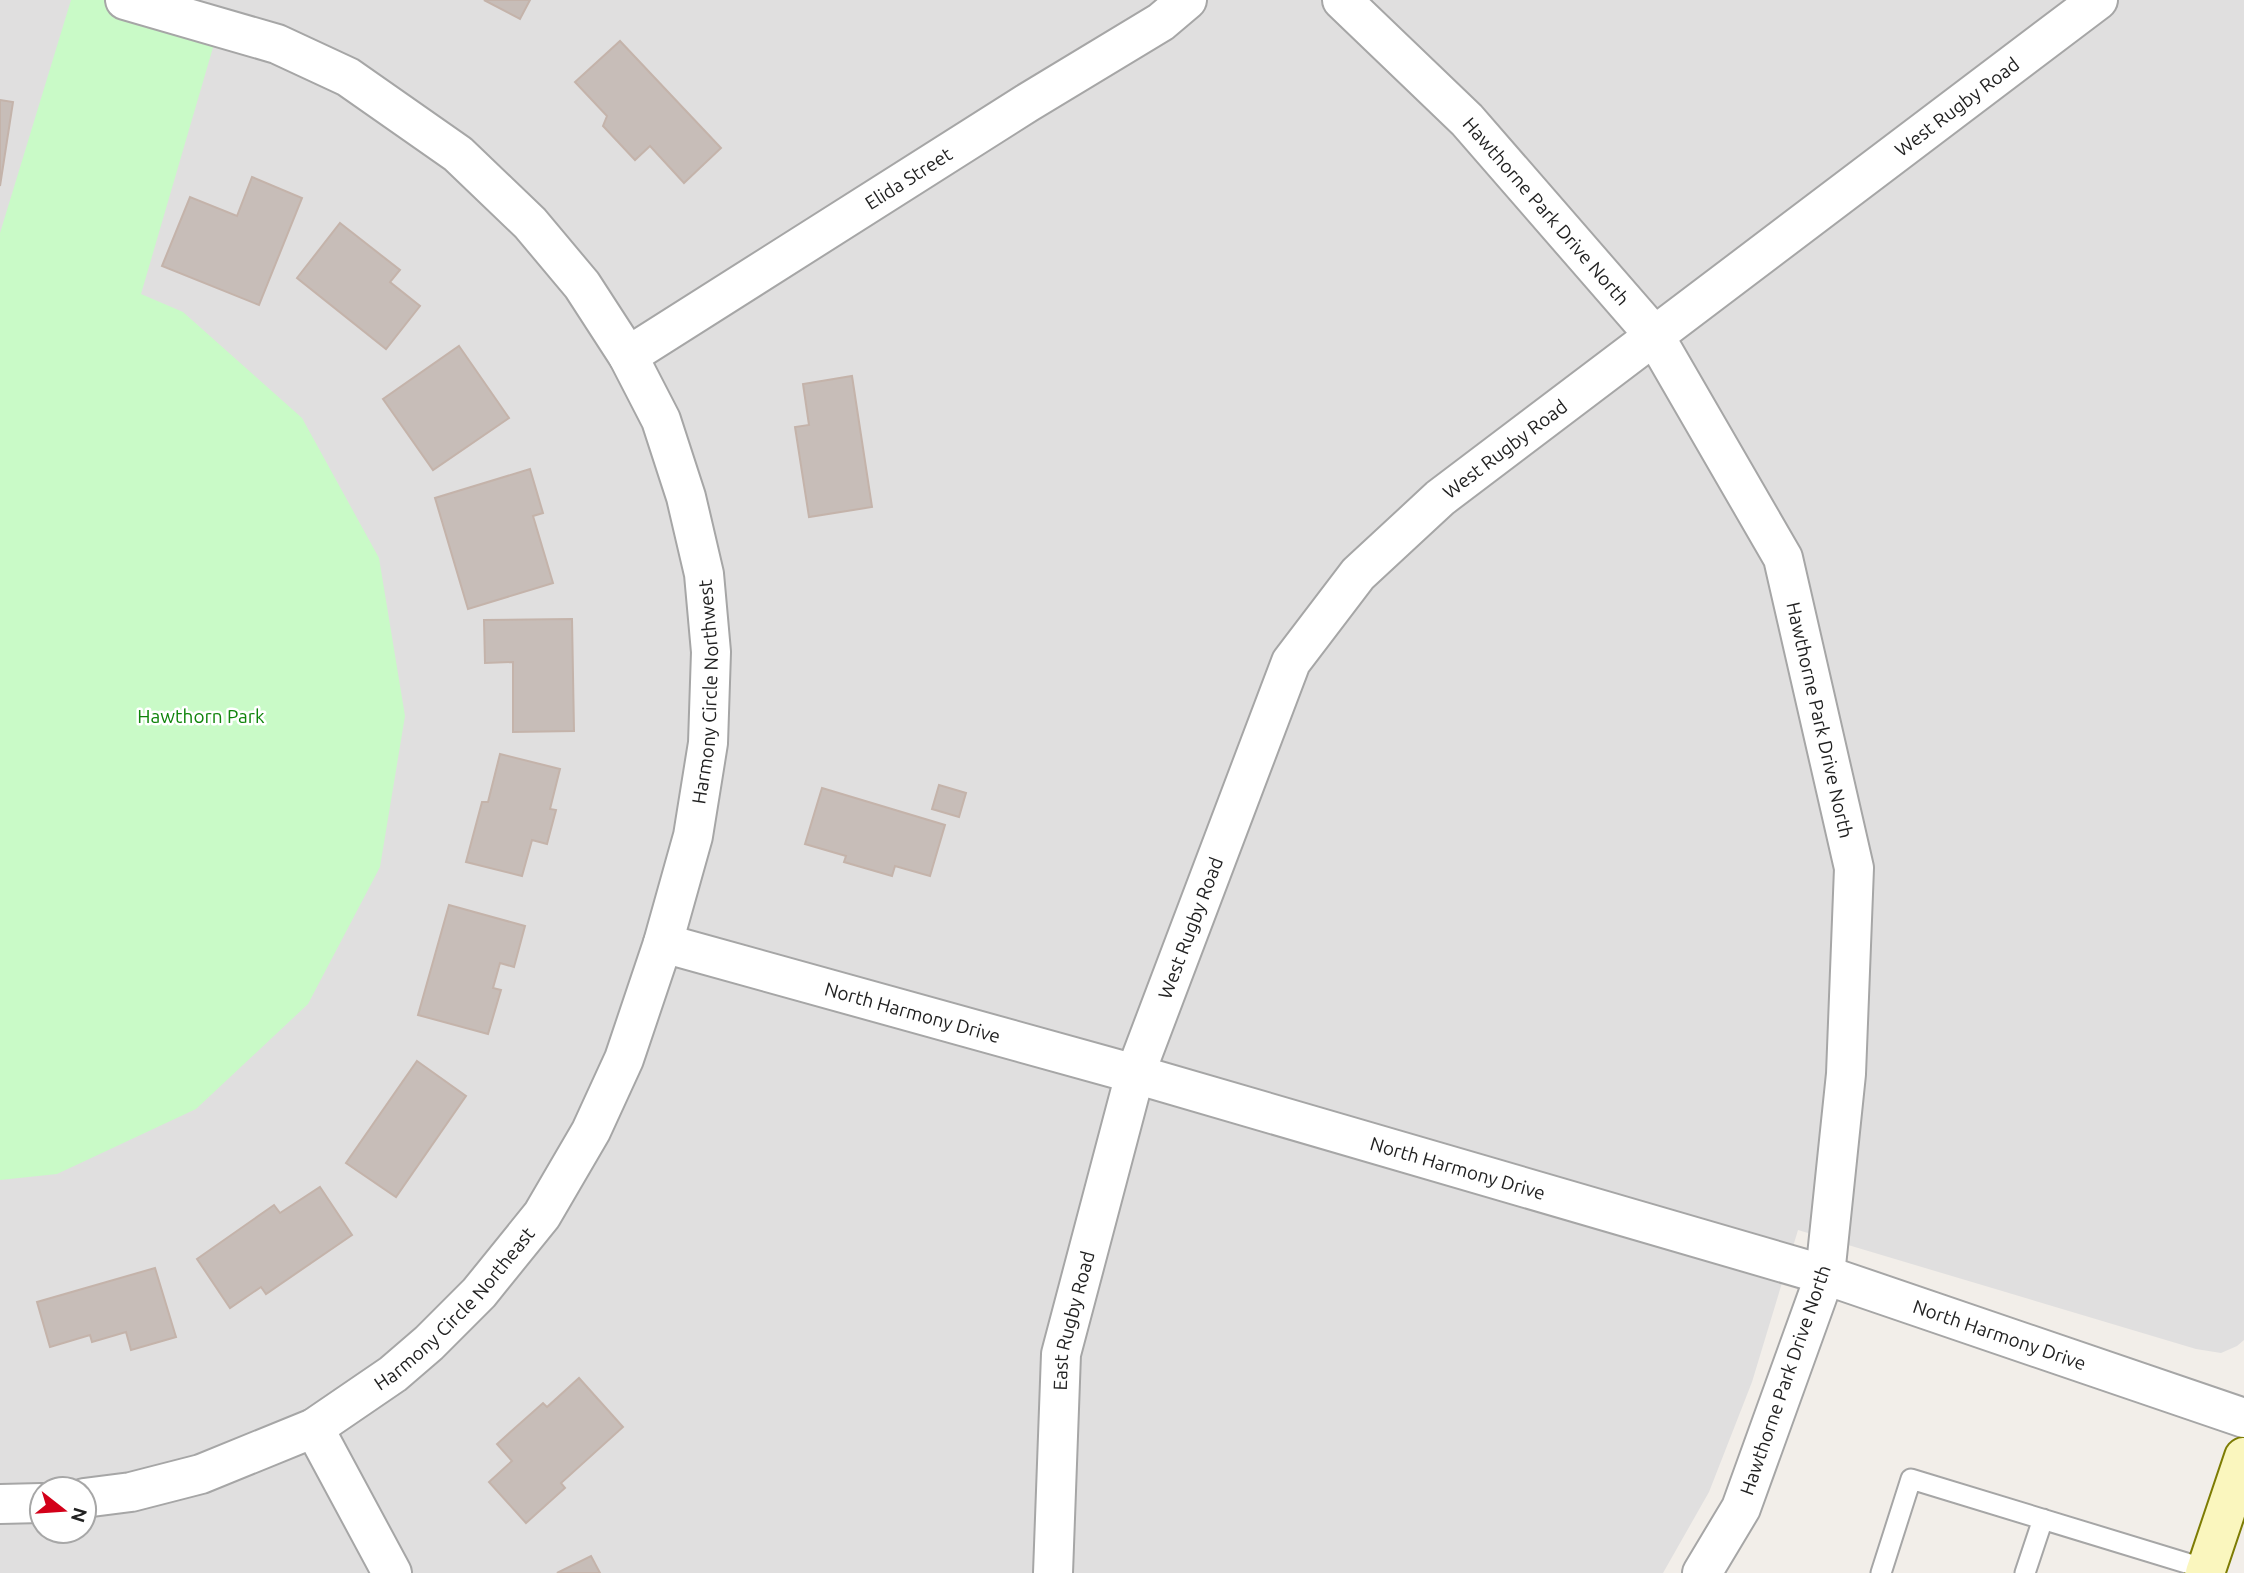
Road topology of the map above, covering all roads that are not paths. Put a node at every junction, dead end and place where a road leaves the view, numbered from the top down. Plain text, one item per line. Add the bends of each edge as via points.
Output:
1 (1186, 0) edge
2 (1342, 0) edge
3 (2098, 0) edge
4 (135, 1) edge
5 (1654, 335) junction
6 (628, 356) junction
7 (663, 943) junction
8 (1135, 1074) junction
9 (1825, 1275) junction
10 (2244, 1418) edge
11 (314, 1428) junction
12 (2244, 1457) edge
13 (98, 1496) edge
14 (28, 1503) edge
15 (0, 1504) edge
16 (2043, 1519) junction
17 (2206, 1571) edge
18 (392, 1573) edge
19 (1053, 1573) edge
20 (1702, 1573) edge
21 (1881, 1573) edge
22 (2025, 1573) edge

1 - 6 street, Elida Street via 1161,22
2 - 5 street, Hawthorne Park Drive North via 1467,120
3 - 5 street, West Rugby Road
4 - 6 street, Harmony Circle Northwest via 277,44 348,76 410,118 458,154 530,223 582,285
5 - 8 street, West Rugby Road via 1440,498 1358,574 1291,662
5 - 9 street, Hawthorne Park Drive North via 1783,558 1853,868 1846,1074
6 - 7 street, Harmony Circle Northwest via 661,420 686,497 704,574 711,652 706,756 692,836
7 - 8 street, North Harmony Drive
7 - 11 street, Harmony Circle Northeast via 624,1059 591,1131 542,1215 479,1293 429,1343 393,1374
8 - 9 street, North Harmony Drive
8 - 19 street, East Rugby Road via 1060,1354
9 - 10 street, North Harmony Drive
9 - 20 street, Hawthorne Park Drive North via 1741,1507
11 - 13 street, Harmony Circle Northeast via 201,1474
11 - 18 street
12 - 17 main road
14 - 15 street
16 - 17 lane
16 - 21 lane via 1911,1479
16 - 22 lane

